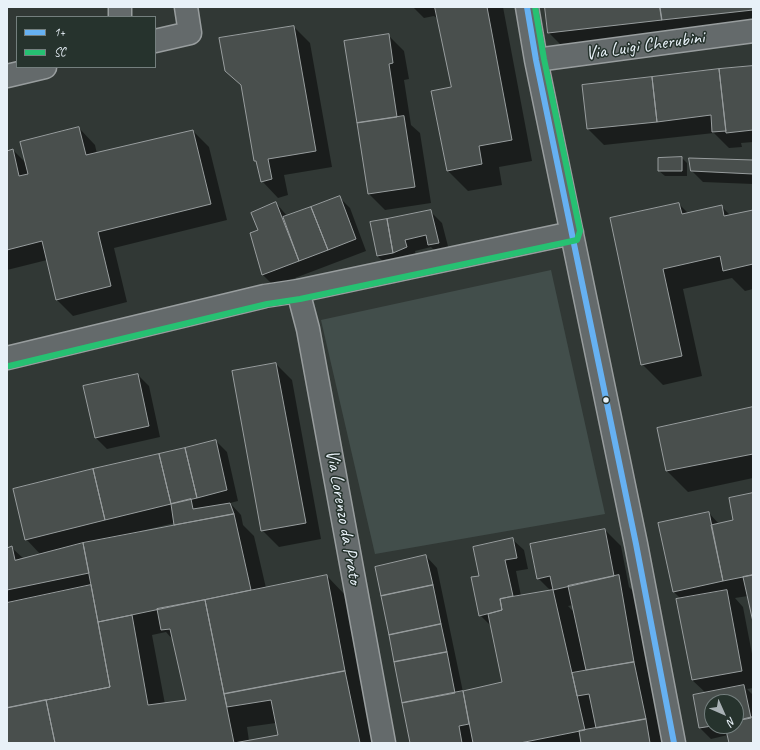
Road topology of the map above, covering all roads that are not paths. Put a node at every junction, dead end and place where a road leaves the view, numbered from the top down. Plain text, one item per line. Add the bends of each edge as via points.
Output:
1 (186, 7) edge
2 (527, 7) edge
3 (753, 31) edge
4 (156, 41) edge
5 (536, 60) junction
6 (41, 68) edge
7 (7, 76) edge
8 (572, 233) junction
9 (298, 291) junction
10 (7, 358) edge
11 (384, 743) edge
12 (674, 743) edge

1 - 4 street via 190,33
2 - 5 street
3 - 5 street, Via Luigi Cherubini
5 - 8 street
6 - 7 street
8 - 9 street
8 - 12 street
9 - 10 street via 265,296
9 - 11 street, Via Lorenzo da Prato via 308,329

